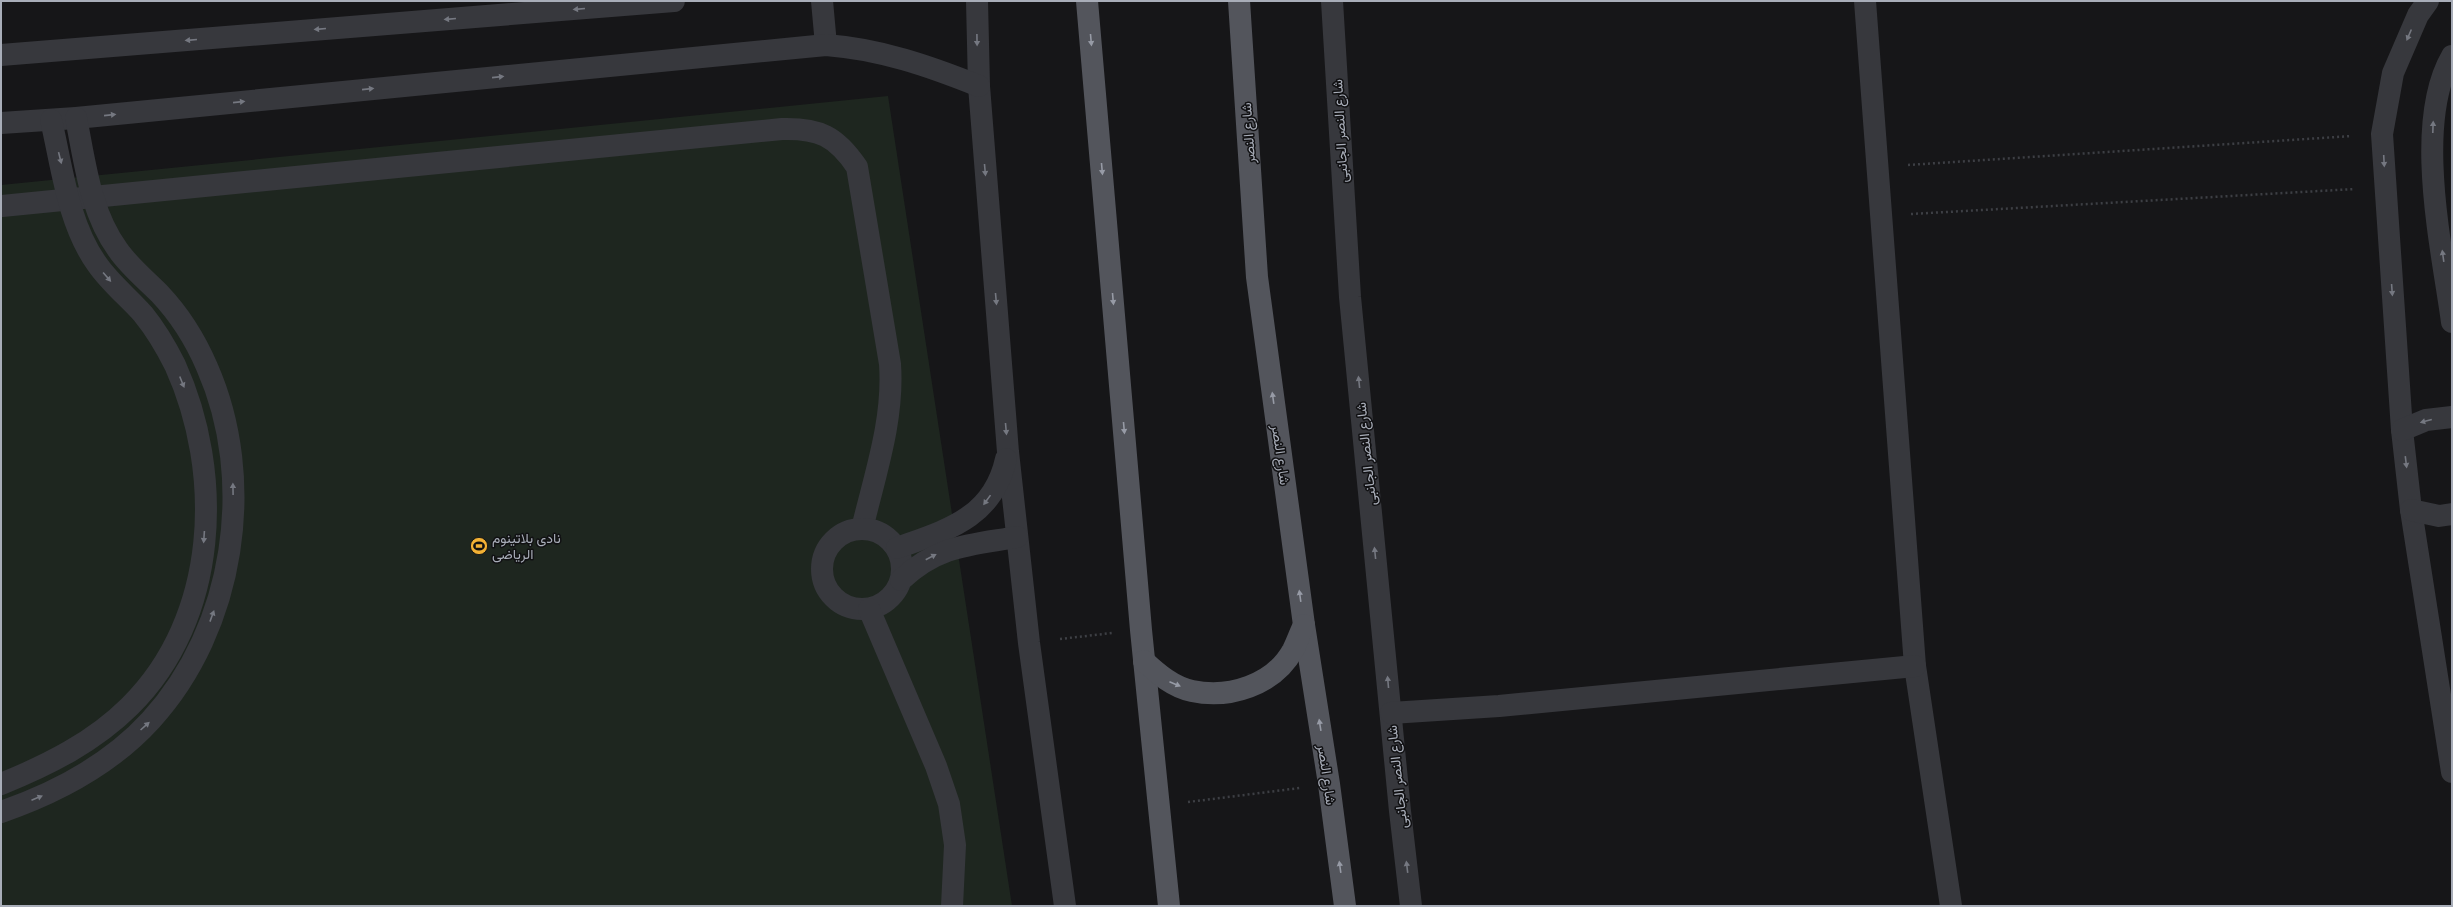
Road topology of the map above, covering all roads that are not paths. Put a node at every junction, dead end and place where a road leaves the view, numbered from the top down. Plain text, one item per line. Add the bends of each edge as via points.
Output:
1 (674, 1) edge
2 (822, 1) edge
3 (977, 1) edge
4 (1087, 1) edge
5 (1240, 1) edge
6 (1332, 1) edge
7 (2428, 1) edge
8 (1868, 7) edge
9 (826, 44) junction
10 (1, 55) edge
11 (2452, 56) edge
12 (979, 86) junction
13 (76, 118) junction
14 (50, 120) junction
15 (1, 123) edge
16 (92, 196) junction
17 (70, 198) junction
18 (2, 206) dead end
19 (2452, 322) edge
20 (2452, 417) edge
21 (2402, 430) junction
22 (1008, 452) junction
23 (2411, 510) junction
24 (2452, 514) edge
25 (862, 529) junction
26 (1018, 537) junction
27 (897, 548) junction
28 (199, 575) junction
29 (223, 579) junction
30 (901, 580) junction
31 (869, 609) junction
32 (1304, 625) junction
33 (1144, 661) junction
34 (1914, 666) junction
35 (1391, 713) junction
36 (2452, 772) edge
37 (1, 784) edge
38 (1, 812) edge
39 (952, 906) edge
40 (1065, 906) edge
41 (1169, 906) edge
42 (1345, 906) edge
43 (1411, 906) edge
44 (1951, 906) edge

1 -> 10 street
2 - 9 street
3 -> 12 street
4 -> 33 main road
32 -> 5 main road, شارع النصر via 1257,277
35 -> 6 street, شارع النصر الجانبى via 1350,296
7 -> 21 street via 2418,15 2393,73 2382,134
8 - 34 street via 1880,216
9 - 12 street via 858,47 900,57
13 -> 9 street
19 -> 11 street via 2431,166 2433,112
12 -> 22 street
13 - 14 street
13 - 16 street
14 - 15 street
14 -> 17 street
16 - 17 street
16 - 25 street via 782,129 804,128 826,135 844,148 857,167 890,364 892,390 889,415
29 -> 16 street via 230,548 234,487 231,456 218,397 194,340 180,318 117,249 107,233
17 - 18 street
17 -> 28 street via 87,249 108,279 143,315 161,339 188,398 198,432 204,468 206,504
20 -> 21 street via 2426,420
21 -> 23 street
22 - 26 street
22 -> 27 street via 1004,471 995,489 983,505 966,520 946,531
23 - 24 street via 2438,516
23 - 36 street
25 - 27 street via 881,534
25 - 31 street via 845,532 831,542 823,557 821,573 826,589 837,602 852,609
30 -> 26 street via 921,562 938,553
26 - 40 street via 1029,643
27 - 30 street via 902,564
28 - 29 street
28 - 37 street via 190,611 175,645 155,677 131,705 103,730 72,751 34,771
38 -> 29 street via 39,798 74,780 126,743 150,721 171,696 203,640
30 - 31 street via 889,600
31 - 39 street via 936,766 949,804 954,845
33 -> 32 main road via 1165,680 1192,691 1220,694 1249,687 1273,673 1293,651
42 -> 32 main road, شارع النصر
33 - 41 main road
34 - 35 street via 1499,706
34 - 44 street
43 -> 35 street, شارع النصر الجانبى

